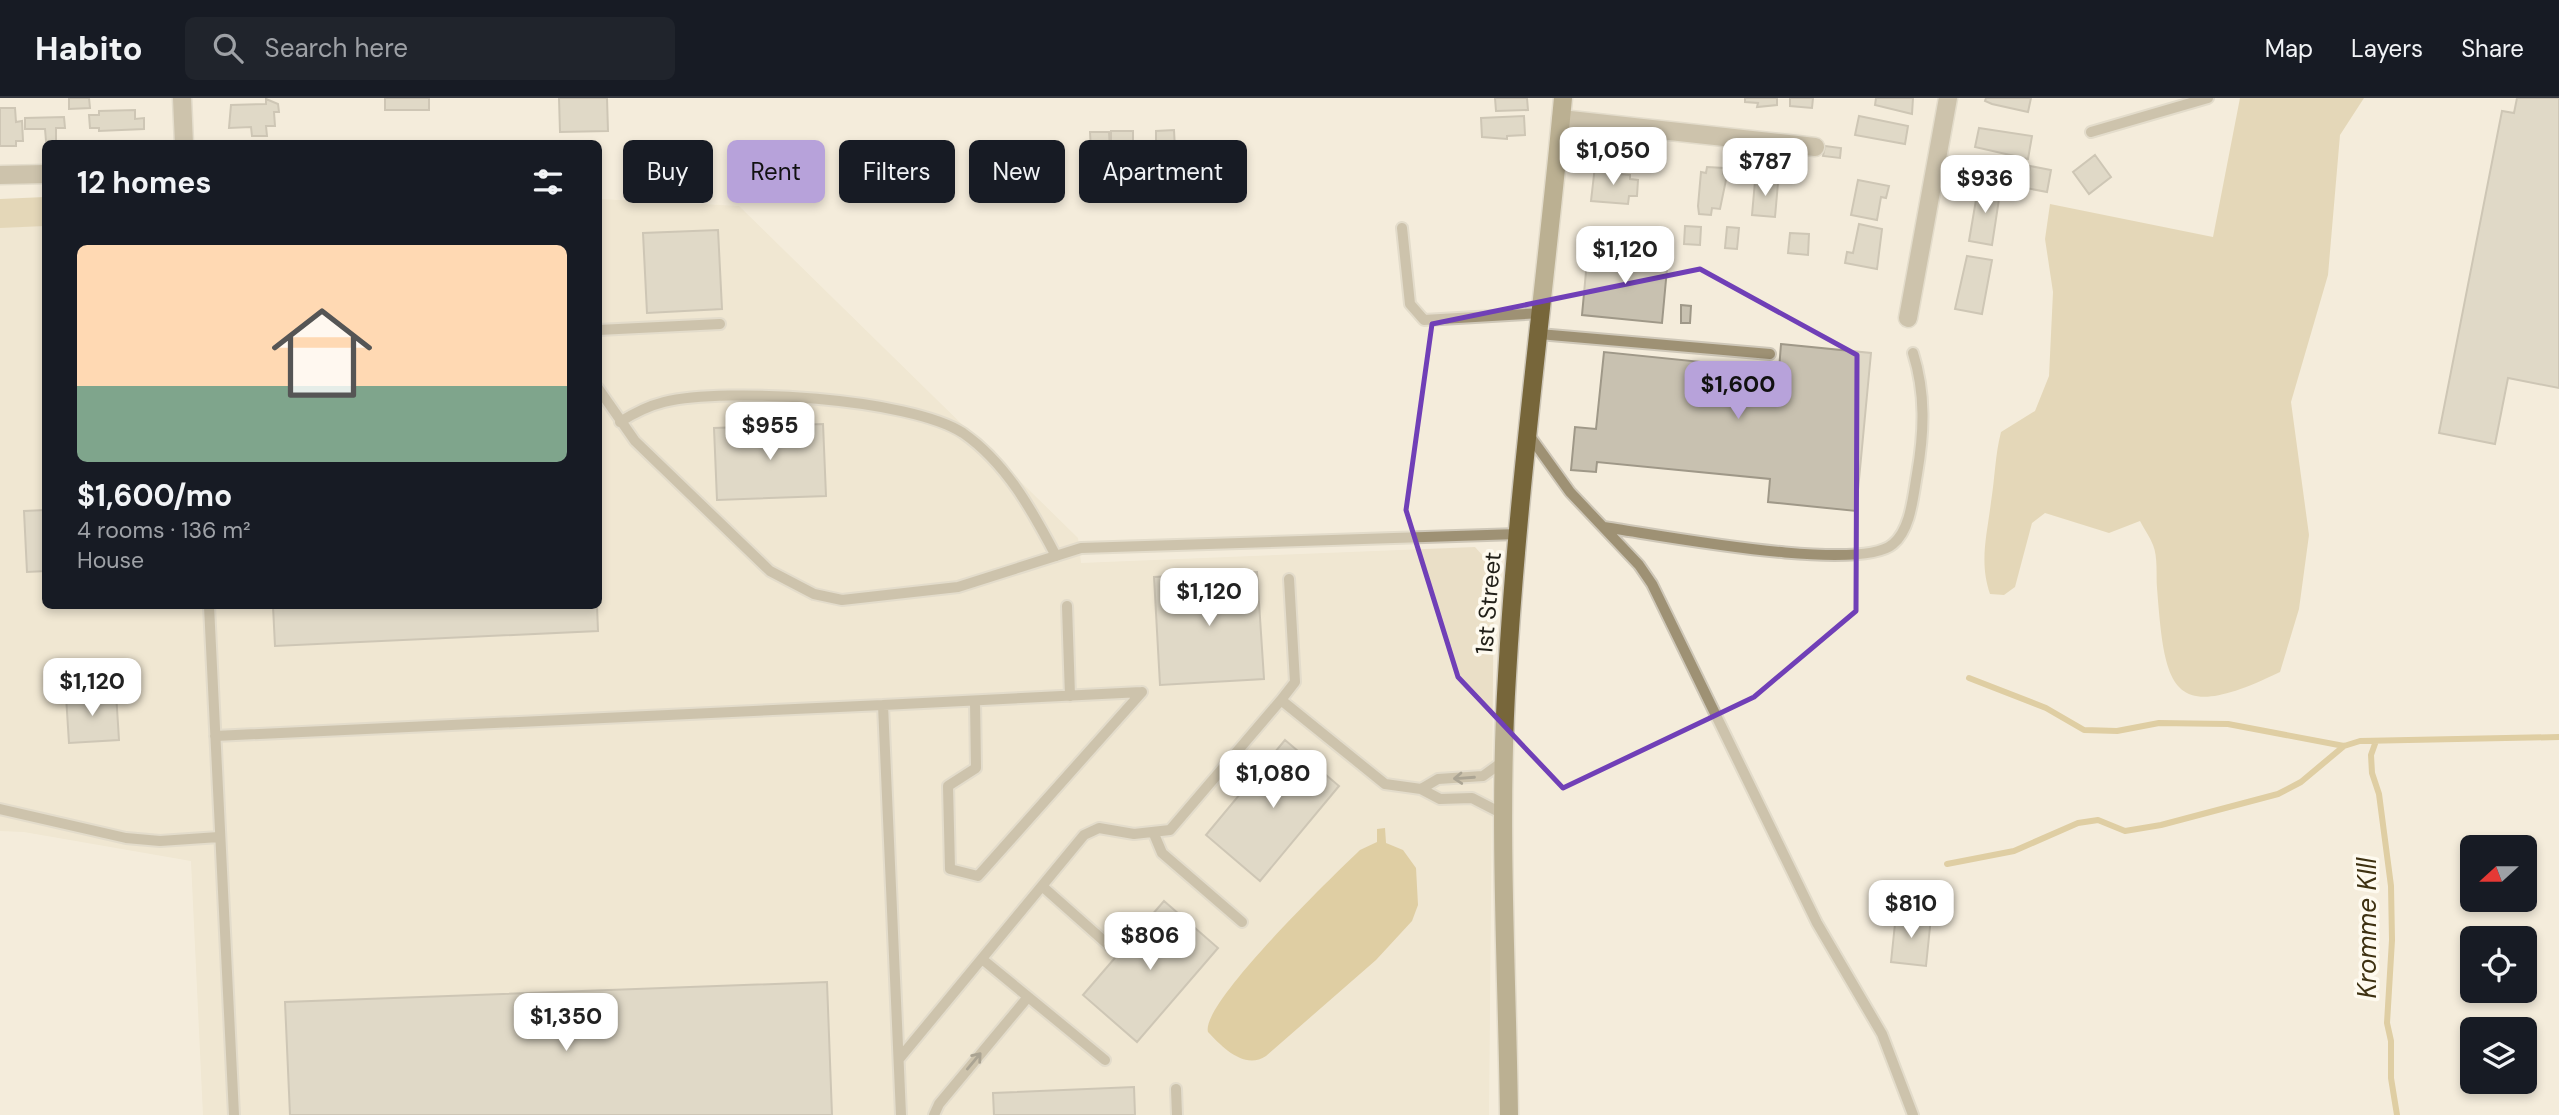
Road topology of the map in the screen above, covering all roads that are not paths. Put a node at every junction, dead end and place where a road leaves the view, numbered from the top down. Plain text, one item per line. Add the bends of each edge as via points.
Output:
1 (182, 98) edge
2 (1563, 98) edge
3 (1948, 98) edge
4 (2208, 98) edge
5 (1561, 119) junction
6 (2091, 132) dead end
7 (184, 140) edge
8 (1815, 147) dead end
9 (42, 174) edge
10 (0, 175) edge
11 (1402, 228) dead end
12 (1541, 313) junction
13 (1908, 318) dead end
14 (720, 324) dead end
15 (602, 330) edge
16 (1539, 334) junction
17 (1913, 353) dead end
18 (1770, 354) dead end
19 (602, 394) edge
20 (620, 422) junction
21 (1528, 435) junction
22 (1603, 527) junction
23 (1518, 534) junction
24 (1056, 556) junction
25 (1289, 579) dead end
26 (1067, 606) dead end
27 (209, 609) edge
28 (1070, 696) junction
29 (1281, 700) junction
30 (975, 701) junction
31 (883, 705) junction
32 (215, 736) junction
33 (1505, 760) junction
34 (1421, 789) junction
35 (0, 809) edge
36 (1505, 816) junction
37 (1154, 834) junction
38 (219, 837) junction
39 (1042, 886) junction
40 (1242, 922) dead end
41 (1113, 949) dead end
42 (982, 959) junction
43 (1028, 997) junction
44 (898, 1059) junction
45 (1105, 1059) dead end
46 (1176, 1089) dead end
47 (234, 1115) edge
48 (901, 1115) edge
49 (933, 1115) edge
50 (1177, 1115) edge
51 (1509, 1115) edge
52 (1913, 1115) edge

1 - 7 street
2 - 5 street, 1st Street
3 - 13 street
4 - 6 lane
5 - 8 street
5 - 12 street, 1st Street
9 - 10 street
11 - 12 lane via 1410,304 1424,320
12 - 16 street, 1st Street
14 - 15 lane
16 - 18 lane
16 - 21 street, 1st Street
17 - 22 lane via 1924,405 1921,450 1905,526 1887,549 1862,556 1811,555
19 - 20 lane
20 - 24 lane via 665,402 764,395 923,416 962,433 1002,468
20 - 24 lane via 771,571 824,597 842,600 958,587
21 - 22 lane
21 - 23 street, 1st Street
22 - 52 lane via 1639,565 1665,608 1817,923 1882,1034
23 - 24 lane via 1081,548
23 - 33 street, 1st Street
25 - 29 lane via 1295,682
26 - 28 lane
27 - 32 lane
28 - 30 lane
28 - 30 lane via 1142,692 978,876 950,869 948,786 976,768
29 - 34 lane via 1376,779 1395,787
29 - 37 lane via 1170,830
30 - 31 lane
31 - 32 lane
31 - 44 lane
32 - 38 lane
33 -> 34 lane via 1483,776 1438,779
33 - 36 street, 1st Street
34 - 36 lane via 1440,799 1485,802
35 - 38 lane via 126,838
36 - 51 street, 1st Street
37 - 39 lane via 1098,828 1084,835
37 - 40 lane via 1162,853
38 - 47 lane
39 - 41 lane
39 - 42 lane
42 - 43 lane
42 - 44 lane
43 - 45 lane
49 -> 43 lane
44 - 48 lane
46 - 50 lane

